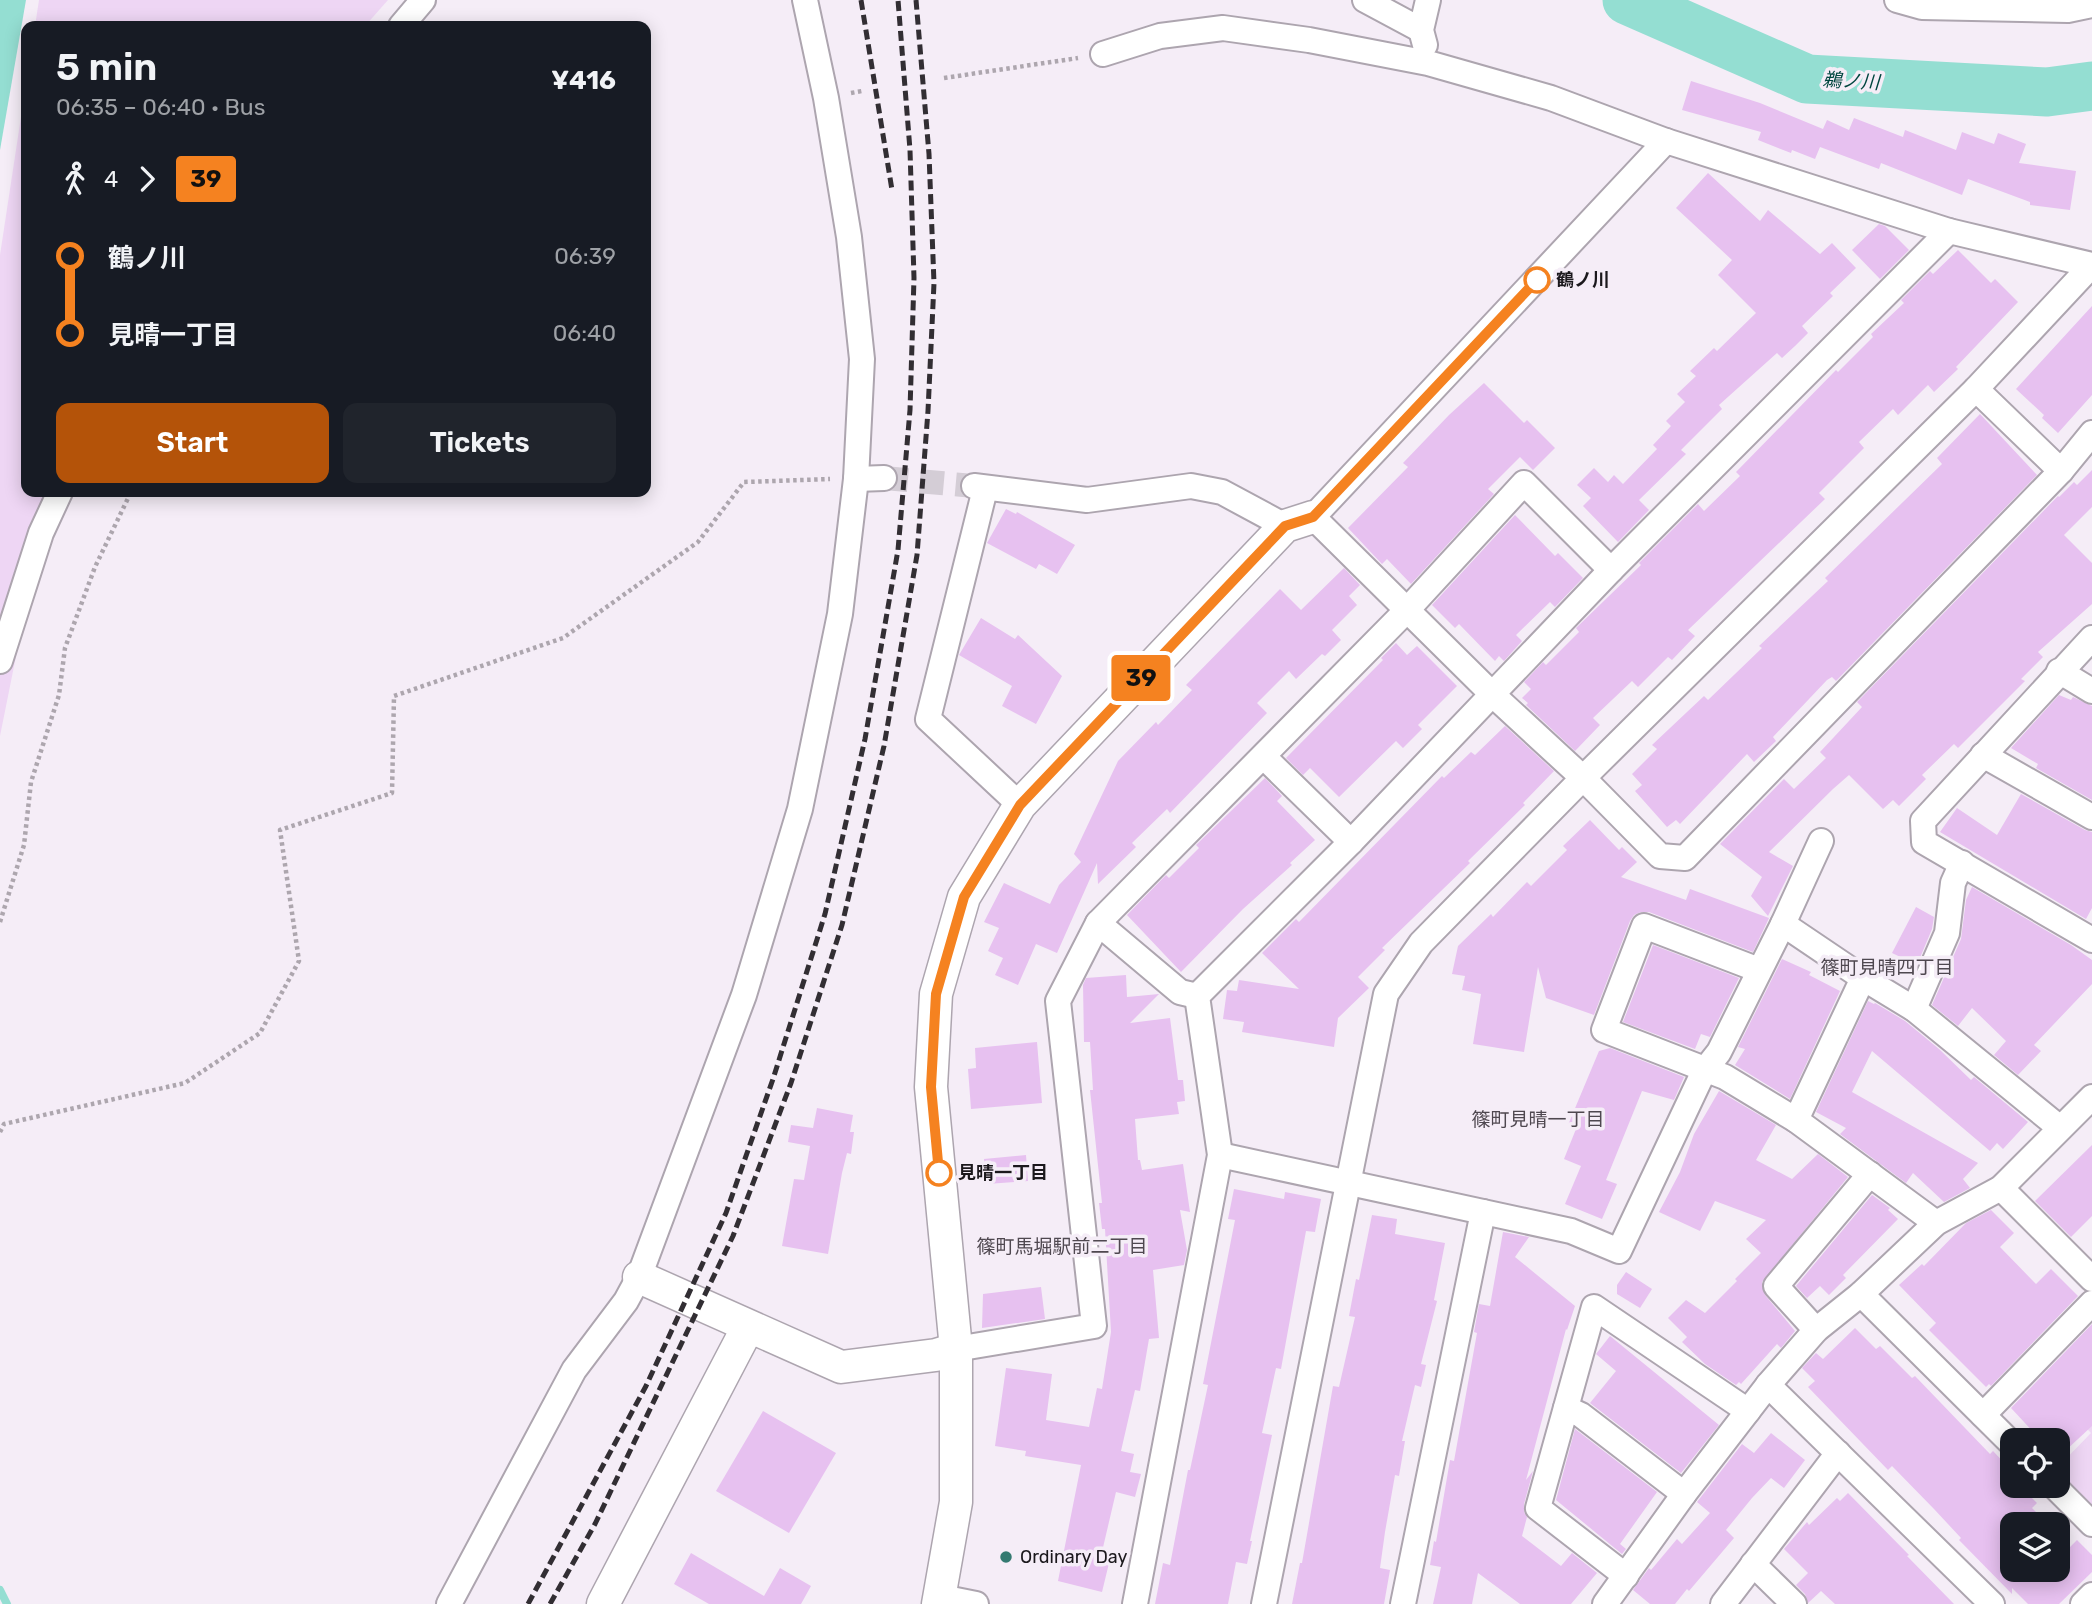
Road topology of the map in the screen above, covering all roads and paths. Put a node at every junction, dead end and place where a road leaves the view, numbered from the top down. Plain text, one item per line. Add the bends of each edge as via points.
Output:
1 (423, 0) edge
2 (805, 0) edge
3 (1365, 0) edge
4 (1428, 0) edge
5 (1897, 0) edge
6 (2092, 5) edge
7 (405, 21) edge
8 (1422, 30) junction
9 (1103, 54) joint
10 (1429, 63) junction
11 (944, 78) dead end
12 (1666, 141) junction
13 (1949, 231) junction
14 (2092, 265) edge
15 (1976, 389) junction
16 (2092, 433) edge
17 (2061, 471) junction
18 (884, 478) tunnel mouth
19 (856, 479) junction
20 (58, 497) edge
21 (129, 497) edge
22 (1299, 522) junction
23 (1611, 570) junction
24 (1407, 610) junction
25 (2092, 638) edge
26 (0, 661) edge
27 (2059, 671) junction
28 (2092, 691) edge
29 (1493, 695) junction
30 (1983, 755) junction
31 (1264, 757) junction
32 (1583, 778) junction
33 (1020, 805) junction
34 (2092, 817) edge
35 (1821, 841) dead end
36 (1351, 842) junction
37 (1962, 863) junction
38 (0, 922) edge
39 (1098, 923) junction
40 (1783, 924) junction
41 (2092, 940) edge
42 (1759, 970) junction
43 (1863, 978) junction
44 (1197, 996) junction
45 (1914, 1009) junction
46 (1704, 1071) junction
47 (2092, 1097) edge
48 (1796, 1120) junction
49 (2060, 1128) junction
50 (0, 1132) edge
51 (1220, 1155) junction
52 (1870, 1174) junction
53 (1348, 1182) junction
54 (2001, 1188) junction
55 (1483, 1212) junction
56 (1936, 1223) junction
57 (639, 1277) junction
58 (2092, 1279) edge
59 (1861, 1294) junction
60 (2092, 1303) edge
61 (748, 1327) junction
62 (1816, 1330) junction
63 (956, 1349) junction
64 (1768, 1385) junction
65 (1566, 1408) junction
66 (1748, 1412) junction
67 (1983, 1415) junction
68 (2000, 1432) edge
69 (1838, 1453) junction
70 (1684, 1494) junction
71 (2066, 1498) edge
72 (2092, 1524) edge
73 (1753, 1564) junction
74 (1626, 1576) junction
75 (2092, 1595) edge
76 (940, 1601) edge
77 (449, 1604) edge
78 (603, 1604) edge
79 (976, 1604) edge
80 (1135, 1604) edge
81 (1264, 1604) edge
82 (1403, 1604) edge
83 (1605, 1604) edge
84 (1723, 1604) edge
85 (1794, 1604) edge
86 (1993, 1604) edge
87 (2083, 1604) edge

1 - 7 street
2 - 19 street via 849,237 862,359
3 - 8 street
4 - 8 street
5 - 6 street via 1922,7 2068,10
8 - 10 street
9 - 10 street via 1160,36 1223,28
9 - 11 path
10 - 12 street via 1551,98
12 - 13 street
12 - 22 street
13 - 14 street
13 - 23 street
14 - 15 street
15 - 17 street
15 - 32 street
16 - 17 street
17 - 32 street via 1685,858 1660,856
18 - 19 street
19 - 50 path via 744,482 698,542 563,638 394,696 392,793 280,830 299,961 261,1033 185,1083 4,1124
19 - 57 street via 840,614 800,809 744,995
20 - 26 street via 41,533
21 - 38 path via 95,567 65,648 59,695 31,782 23,845
22 - 24 street
22 - 33 street
22 - 33 street via 1222,492 1191,486 1087,500 979,488 928,719
23 - 24 street via 1524,483
23 - 29 street
24 - 29 street
24 - 31 street
25 - 27 street
27 - 28 street
27 - 30 street
29 - 32 street
29 - 36 street
30 - 34 street
30 - 37 street via 1923,821 1924,842
31 - 36 street
31 - 39 street
32 - 53 street via 1421,943 1386,995
33 - 63 street via 964,897 936,994 931,1087
35 - 40 street
36 - 44 street
37 - 41 street
37 - 45 street via 1953,883 1947,933
39 - 44 street via 1180,992
39 - 63 street via 1058,1001 1094,1326
40 - 42 street
40 - 43 street
42 - 46 street via 1719,1052
42 - 46 street via 1644,926 1604,1030
43 - 45 street
43 - 48 street
44 - 51 street
45 - 49 street
46 - 48 street via 1725,1077
46 - 55 street via 1619,1251 1571,1231
47 - 49 street
48 - 52 street
49 - 54 street
51 - 53 street
51 - 80 street
52 - 56 street
52 - 62 street via 1776,1286
53 - 55 street
53 - 81 street
54 - 56 street
54 - 58 street
55 - 82 street
56 - 59 street
57 - 61 street
57 - 77 street via 574,1370
59 - 62 street
59 - 67 street
60 - 67 street
61 - 63 street via 841,1367
61 - 78 street
62 - 64 street
63 - 76 street via 956,1502
64 - 66 street
64 - 69 street
65 - 66 street via 1594,1307
65 - 70 street
65 - 74 street via 1538,1508
66 - 70 street
67 - 68 street
69 - 73 street
69 - 86 street
70 - 74 street
71 - 72 street
73 - 84 street
73 - 85 street
74 - 83 street
75 - 87 street
76 - 79 street

